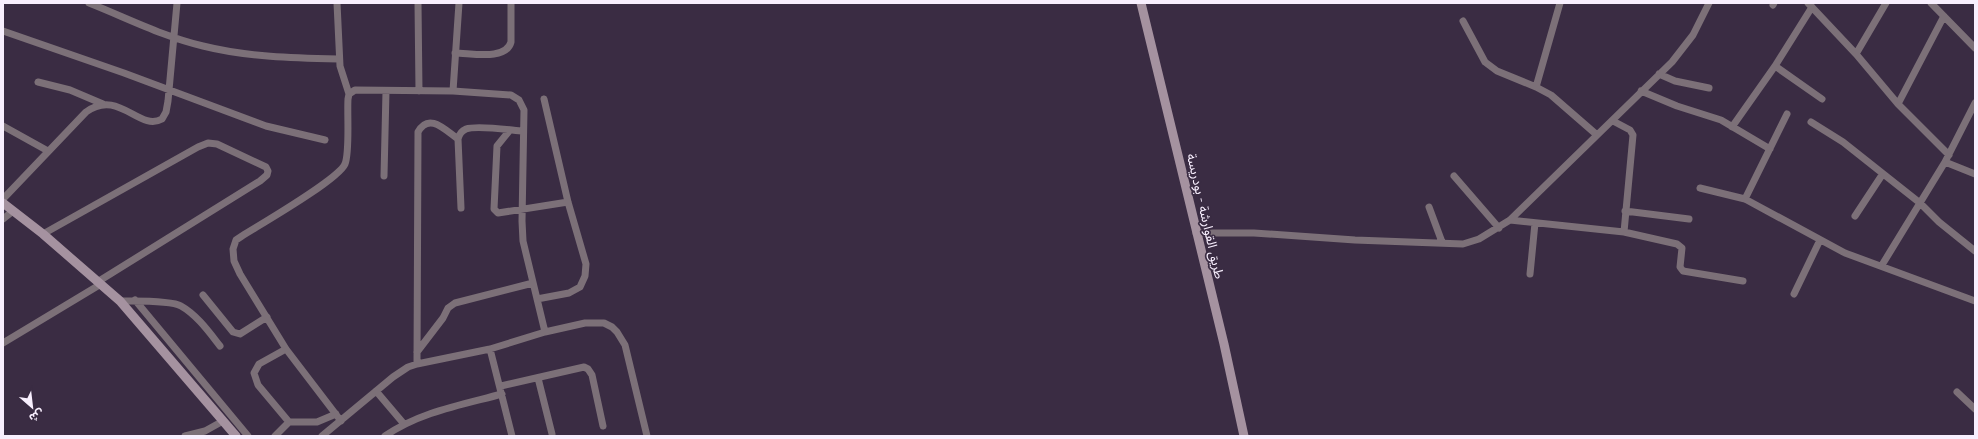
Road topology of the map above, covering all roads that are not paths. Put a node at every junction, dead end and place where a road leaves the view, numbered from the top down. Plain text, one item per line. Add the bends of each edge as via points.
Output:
1 (89, 3) edge
2 (177, 3) edge
3 (338, 3) edge
4 (418, 3) edge
5 (459, 3) edge
6 (511, 3) edge
7 (1142, 3) edge
8 (1560, 3) edge
9 (1709, 3) edge
10 (1886, 3) edge
11 (1931, 3) edge
12 (1810, 5) edge
13 (1944, 16) junction
14 (1463, 21) dead end
15 (3, 31) edge
16 (174, 37) junction
17 (1975, 48) edge
18 (455, 53) junction
19 (1856, 54) junction
20 (339, 59) junction
21 (1775, 66) junction
22 (1659, 74) junction
23 (38, 82) dead end
24 (1536, 87) junction
25 (1708, 88) dead end
26 (169, 90) junction
27 (386, 91) junction
28 (419, 91) junction
29 (453, 91) junction
30 (1641, 91) junction
31 (349, 94) junction
32 (544, 99) dead end
33 (1822, 99) dead end
34 (1975, 103) edge
35 (103, 104) junction
36 (1898, 104) junction
37 (1787, 114) dead end
38 (1613, 121) junction
39 (1811, 122) dead end
40 (3, 126) edge
41 (1732, 127) junction
42 (510, 130) junction
43 (523, 131) junction
44 (1597, 135) junction
45 (458, 139) junction
46 (325, 140) dead end
47 (1770, 149) junction
48 (48, 151) junction
49 (1949, 155) junction
50 (1945, 162) junction
51 (1975, 174) edge
52 (1882, 175) junction
53 (384, 176) dead end
54 (1454, 176) dead end
55 (1700, 188) dead end
56 (3, 199) edge
57 (1745, 199) junction
58 (568, 202) junction
59 (3, 203) edge
60 (1920, 203) junction
61 (1429, 207) dead end
62 (461, 208) dead end
63 (523, 209) junction
64 (13, 210) junction
65 (1626, 210) junction
66 (1855, 216) dead end
67 (3, 219) edge
68 (1689, 219) dead end
69 (1510, 220) junction
70 (1535, 223) junction
71 (1499, 228) junction
72 (1196, 232) junction
73 (1624, 232) junction
74 (43, 234) junction
75 (1820, 240) junction
76 (1442, 242) junction
77 (1975, 251) edge
78 (1882, 265) junction
79 (1530, 274) dead end
80 (1743, 281) dead end
81 (100, 283) junction
82 (533, 283) junction
83 (1794, 294) dead end
84 (203, 295) dead end
85 (537, 299) junction
86 (135, 300) junction
87 (120, 301) junction
88 (1975, 301) edge
89 (266, 317) junction
90 (545, 332) junction
91 (3, 343) edge
92 (220, 346) dead end
93 (286, 349) junction
94 (490, 349) junction
95 (417, 352) junction
96 (417, 364) junction
97 (189, 366) junction
98 (181, 372) junction
99 (538, 378) junction
100 (501, 386) junction
101 (376, 391) junction
102 (1957, 392) dead end
103 (502, 394) junction
104 (1975, 409) edge
105 (336, 414) junction
106 (223, 421) junction
107 (341, 421) junction
108 (289, 422) junction
109 (404, 424) junction
110 (603, 426) dead end
111 (552, 434) dead end
112 (185, 436) edge
113 (236, 436) edge
114 (248, 436) edge
115 (275, 436) edge
116 (322, 436) edge
117 (385, 436) edge
118 (512, 436) edge
119 (647, 436) edge
120 (1244, 436) edge

1 - 16 street
2 - 16 street
3 - 20 street
4 - 28 street
5 - 18 street
6 - 18 street via 511,42 505,52
7 - 72 main road, طريق القوارشة - بودريسة
8 - 24 street
9 - 22 street via 1693,35
10 - 19 street
11 - 13 street
12 - 19 street
12 - 21 street
13 - 17 street
13 - 36 street
14 - 24 street via 1485,62 1497,71
15 - 26 street
16 - 20 street via 204,47 255,55
16 - 26 street
18 - 29 street
19 - 36 street
20 - 31 street
21 - 33 street
21 - 41 street
22 - 25 street via 1675,81
22 - 30 street
23 - 35 street via 70,90
24 - 44 street via 1551,95
26 - 35 street via 166,112 162,119 156,122
26 - 46 street via 266,126
27 - 28 street
27 - 31 street via 355,90
27 - 53 street
28 - 29 street
29 - 43 street via 515,97 524,110
30 - 38 street
30 - 41 street via 1713,117
31 - 89 street via 347,157 342,169 321,186 242,236 234,245 236,267
32 - 58 street
34 - 49 street
35 - 48 street via 86,112
36 - 49 street
37 - 47 street
38 - 44 street
38 - 65 street via 1632,132
39 - 52 street via 1843,142
40 - 48 street
41 - 47 street
42 - 43 street
42 - 45 street via 466,130
42 - 63 street via 497,146 494,209 504,214
43 - 63 street
44 - 69 street
45 - 62 street
45 - 95 street via 435,123 428,122 422,125 418,132
47 - 57 street
48 - 56 street
49 - 50 street
50 - 51 street
50 - 60 street
52 - 60 street
52 - 66 street
54 - 71 street
55 - 57 street
57 - 75 street
58 - 63 street
58 - 85 street via 586,264 585,276 580,287 569,293
59 - 64 main road
60 - 77 street
60 - 78 street
61 - 76 street
63 - 82 street via 523,241
64 - 67 street
64 - 74 main road
65 - 68 street
65 - 73 street
69 - 70 street
69 - 71 street
70 - 73 street
70 - 79 street
71 - 76 street via 1463,244
72 - 76 street
72 - 120 main road, طريق القوارشة - بودريسة
73 - 80 street via 1679,245 1682,250 1682,271
74 - 81 main road
74 - 81 street via 208,143 217,144 266,167 267,175 260,181
75 - 78 street via 1845,253
75 - 83 street
78 - 88 street
81 - 87 main road
81 - 91 street
82 - 85 street
82 - 95 street via 455,303 448,308
84 - 89 street via 233,332 240,334
85 - 90 street
86 - 87 street
86 - 92 street via 180,305 195,317
86 - 97 street
87 - 98 main road
89 - 93 street
90 - 94 street
90 - 119 street via 596,322 612,327 617,332 628,353
93 - 105 street
93 - 108 street via 259,364 254,373 258,385
94 - 96 street
94 - 100 street
95 - 96 street
96 - 101 street via 401,371
97 - 98 street
97 - 114 street
98 - 106 main road
99 - 100 street
99 - 110 street via 588,368 592,375
99 - 111 street
100 - 103 street
101 - 107 street
101 - 109 street
102 - 104 street
103 - 109 street via 427,413
103 - 118 street
105 - 107 street
105 - 108 street via 317,422
106 - 112 street via 205,431
106 - 113 main road
107 - 116 street
108 - 115 street
109 - 117 street

